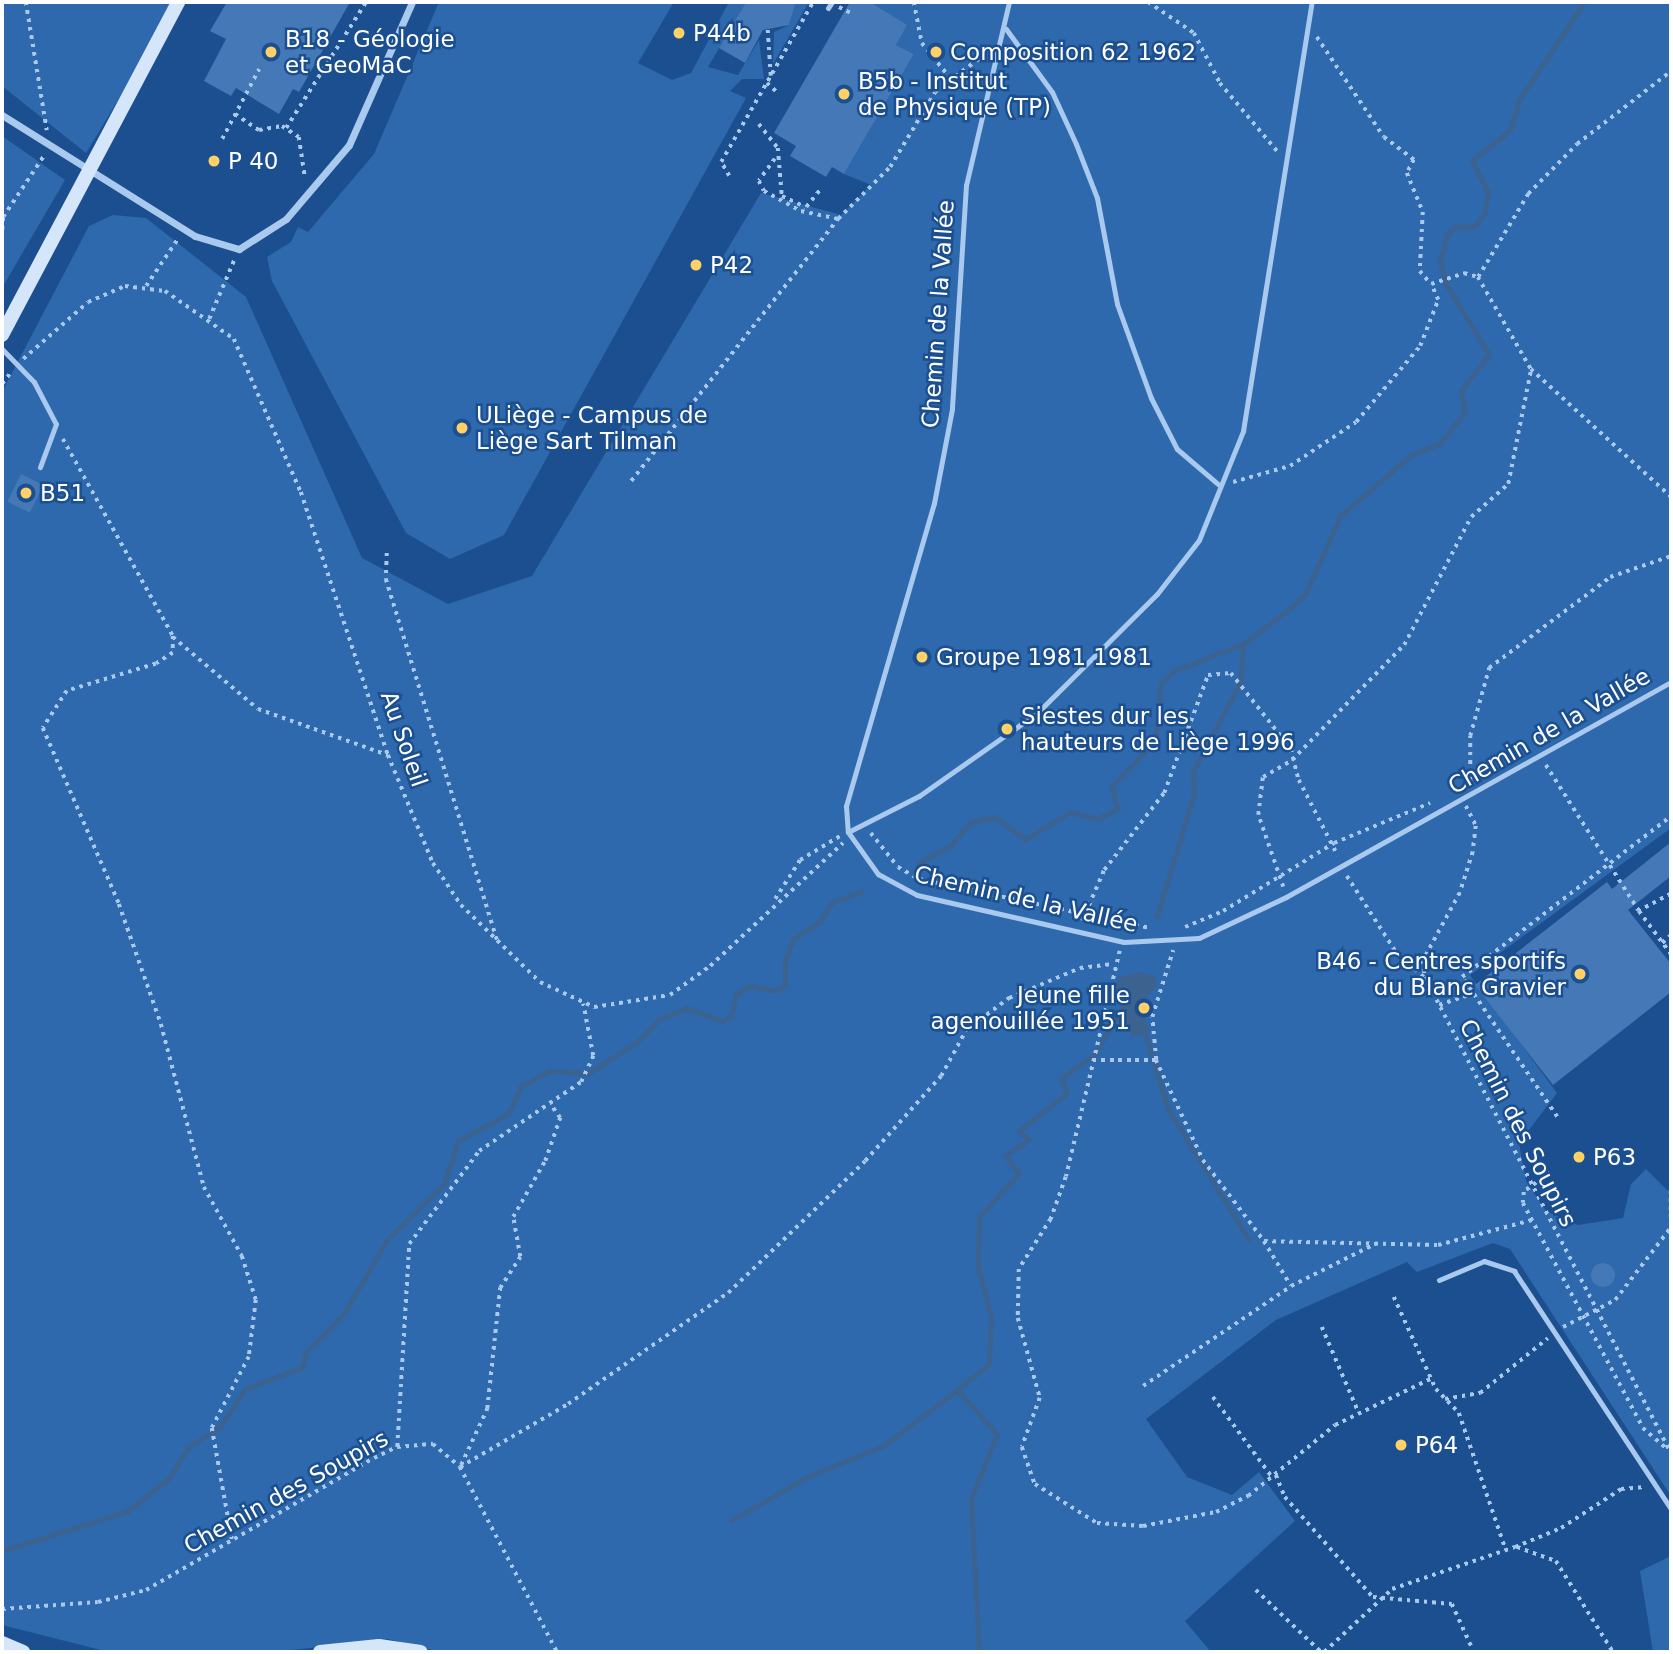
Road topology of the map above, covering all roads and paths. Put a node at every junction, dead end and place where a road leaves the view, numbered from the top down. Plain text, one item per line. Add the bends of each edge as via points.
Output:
1 (178, 2) edge
2 (366, 2) edge
3 (412, 2) edge
4 (813, 2) edge
5 (914, 2) edge
6 (1009, 2) edge
7 (1148, 2) edge
8 (1312, 2) edge
9 (850, 5) dead end
10 (844, 9) dead end
11 (1006, 29) junction
12 (768, 30) dead end
13 (1304, 32) junction
14 (999, 50) junction
15 (259, 69) dead end
16 (1671, 71) edge
17 (771, 76) junction
18 (951, 79) junction
19 (767, 83) junction
20 (778, 93) dead end
21 (235, 114) junction
22 (2, 115) edge
23 (759, 124) dead end
24 (286, 128) junction
25 (222, 139) dead end
26 (1284, 156) junction
27 (775, 159) junction
28 (86, 173) junction
29 (729, 176) dead end
30 (303, 183) dead end
31 (820, 190) dead end
32 (838, 219) junction
33 (184, 229) junction
34 (239, 248) junction
35 (1478, 277) junction
36 (1431, 284) junction
37 (146, 286) junction
38 (209, 319) junction
39 (2, 335) edge
40 (36, 348) dead end
41 (2, 349) edge
42 (1531, 369) junction
43 (56, 424) junction
44 (40, 467) dead end
45 (631, 481) dead end
46 (1217, 484) junction
47 (1671, 497) edge
48 (387, 553) dead end
49 (1671, 556) edge
50 (173, 636) junction
51 (1671, 682) edge
52 (388, 755) junction
53 (1541, 757) junction
54 (1292, 760) junction
55 (1470, 797) junction
56 (1464, 801) junction
57 (1457, 805) junction
58 (1671, 816) edge
59 (865, 823) junction
60 (848, 832) junction
61 (1334, 843) junction
62 (1342, 866) junction
63 (1605, 866) junction
64 (1279, 875) junction
65 (1671, 894) edge
66 (1286, 897) junction
67 (774, 902) junction
68 (1639, 911) junction
69 (1085, 914) junction
70 (1180, 928) dead end
71 (1078, 929) junction
72 (1161, 929) dead end
73 (1671, 935) edge
74 (1124, 942) junction
75 (1662, 943) junction
76 (1175, 944) junction
77 (499, 945) junction
78 (1671, 954) edge
79 (1113, 964) junction
80 (1425, 977) junction
81 (1473, 993) junction
82 (583, 1004) junction
83 (1438, 1005) junction
84 (1093, 1060) junction
85 (1156, 1060) junction
86 (552, 1107) junction
87 (1557, 1117) dead end
88 (1550, 1173) dead end
89 (1528, 1187) junction
90 (1671, 1190) edge
91 (1671, 1203) edge
92 (1671, 1217) edge
93 (1532, 1220) junction
94 (1671, 1227) edge
95 (1264, 1241) junction
96 (1375, 1244) junction
97 (1438, 1280) dead end
98 (1291, 1286) junction
99 (1394, 1297) dead end
100 (1593, 1307) junction
101 (1582, 1314) junction
102 (1322, 1327) dead end
103 (1554, 1333) junction
104 (1430, 1379) junction
105 (1143, 1387) dead end
106 (1213, 1397) dead end
107 (1445, 1399) junction
108 (1358, 1411) junction
109 (397, 1447) junction
110 (1669, 1451) edge
111 (460, 1467) junction
112 (1274, 1476) junction
113 (1656, 1486) junction
114 (1671, 1509) edge
115 (232, 1539) junction
116 (1515, 1547) junction
117 (1506, 1550) junction
118 (1256, 1590) dead end
119 (1378, 1599) junction
120 (2, 1609) edge
121 (2, 1643) edge
122 (23, 1652) edge
123 (320, 1652) edge
124 (421, 1652) edge
125 (557, 1652) edge
126 (1322, 1652) edge
127 (1474, 1652) edge
128 (1613, 1652) edge

1 - 28 main road
2 - 24 path
3 - 34 street via 349,145 286,219
4 - 17 path
5 - 18 path via 922,43
6 - 11 lane, Chemin de la Vallée
7 - 26 path via 1194,33 1220,83
8 - 13 lane
9 - 10 path
11 - 14 lane, Chemin de la Vallée
11 - 46 lane via 1052,92 1076,144 1097,198 1117,304 1156,407 1177,449
12 - 17 path
13 - 26 lane
13 - 36 path via 1324,40 1384,137 1415,160 1407,173 1423,212 1420,271
14 - 18 path
14 - 60 lane, Chemin de la Vallée via 966,185 952,409 937,490 911,598 852,775
15 - 21 path
16 - 35 path via 1577,144 1528,194
17 - 19 path
18 - 32 path via 921,110 890,167
19 - 20 path
19 - 29 path via 721,162
21 - 24 path via 259,130
21 - 25 path
22 - 28 street
23 - 27 path via 778,148
24 - 30 path via 299,137
26 - 46 lane via 1243,431
27 - 31 path via 779,190 791,204 806,207
27 - 32 path via 759,181 764,191 801,211
28 - 33 street
28 - 39 main road via 77,202
32 - 45 path
33 - 34 street
33 - 37 path
34 - 38 path
35 - 36 path via 1453,275
35 - 42 path
36 - 46 path via 1438,300 1420,346 1356,422 1290,466
37 - 38 path, Au Soleil
37 - 40 path via 97,296
38 - 52 path, Au Soleil via 233,339 256,379 310,516
41 - 43 lane via 34,382
42 - 47 path
42 - 54 path via 1508,484 1459,535 1404,645
43 - 44 lane
43 - 50 path
46 - 59 lane via 1212,513 1182,566 1098,655 988,750
48 - 77 path via 387,579
49 - 55 path via 1609,577 1489,668 1470,737
50 - 52 path via 258,709
50 - 115 path via 173,653 156,664 67,691 43,728 119,904 161,1024 204,1187 242,1256 257,1300 249,1357 212,1428
51 - 53 lane, Chemin de la Vallée
52 - 77 path, Au Soleil via 439,876
53 - 55 lane, Chemin de la Vallée
53 - 63 path
54 - 61 path
54 - 64 path via 1263,777 1258,815
54 - 69 path via 1240,682 1231,673 1208,675 1164,793 1104,870
55 - 56 lane, Chemin de la Vallée
56 - 57 lane, Chemin de la Vallée
56 - 80 path via 1476,826 1475,844 1460,893 1423,961
57 - 61 path via 1415,805
57 - 62 lane, Chemin de la Vallée
58 - 63 path
59 - 60 lane
59 - 69 path via 891,860 919,878
60 - 67 path, Au Soleil via 840,847
60 - 67 path via 800,860
60 - 71 lane, Chemin de la Vallée via 861,855 897,888
61 - 62 path
61 - 64 path
62 - 66 lane, Chemin de la Vallée
62 - 80 path via 1396,952
63 - 68 path
63 - 81 path via 1462,977
64 - 66 path
64 - 70 path via 1223,911
65 - 68 path
66 - 76 lane, Chemin de la Vallée
67 - 82 path, Au Soleil via 710,966 670,995 621,1007
68 - 75 path
69 - 71 path
69 - 72 path
71 - 74 lane, Chemin de la Vallée
73 - 75 path
74 - 76 lane, Chemin de la Vallée
74 - 79 path
75 - 78 path
76 - 85 path via 1152,1017
77 - 82 path, Au Soleil via 531,977
79 - 84 path
79 - 111 path via 1080,968 1009,998 967,1030 942,1076 873,1152 728,1293 568,1404
80 - 83 path, Chemin des Soupirs
81 - 83 path
81 - 87 path
82 - 86 path via 593,1056 586,1073
83 - 89 path, Chemin des Soupirs
84 - 85 path
84 - 112 path via 1066,1177 1051,1219 1019,1269 1018,1318 1040,1398 1022,1447 1026,1464 1052,1499 1088,1520 1131,1527 1216,1512
85 - 95 path via 1203,1160
86 - 109 path via 479,1151 409,1244
86 - 111 path via 560,1118 545,1161 513,1217 520,1257 500,1289 488,1409
88 - 89 path
89 - 93 path via 1523,1198
89 - 100 path, Chemin des Soupirs
90 - 91 path
91 - 92 path
93 - 96 path via 1438,1245
93 - 101 path
94 - 100 path via 1615,1300
95 - 96 path
95 - 98 path
96 - 98 path
97 - 103 lane via 1484,1261 1506,1264
98 - 105 path
99 - 104 path
100 - 101 path
100 - 110 path, Chemin des Soupirs
101 - 103 path
101 - 110 path via 1643,1428
102 - 108 path
103 - 107 path via 1487,1388
103 - 113 lane
104 - 107 path
104 - 108 path
106 - 112 path
107 - 117 path via 1459,1413
108 - 112 path
109 - 111 path, Chemin des Soupirs via 433,1444
109 - 115 path, Chemin des Soupirs
111 - 125 path, Chemin des Soupirs
112 - 119 path via 1303,1518
113 - 114 lane
113 - 116 path via 1622,1489 1560,1528
115 - 120 path, Chemin des Soupirs via 127,1597
116 - 117 path
116 - 128 path via 1556,1560
117 - 119 path
118 - 126 path
119 - 126 path
119 - 127 path via 1452,1604
121 - 122 main road
123 - 124 main road via 379,1646

